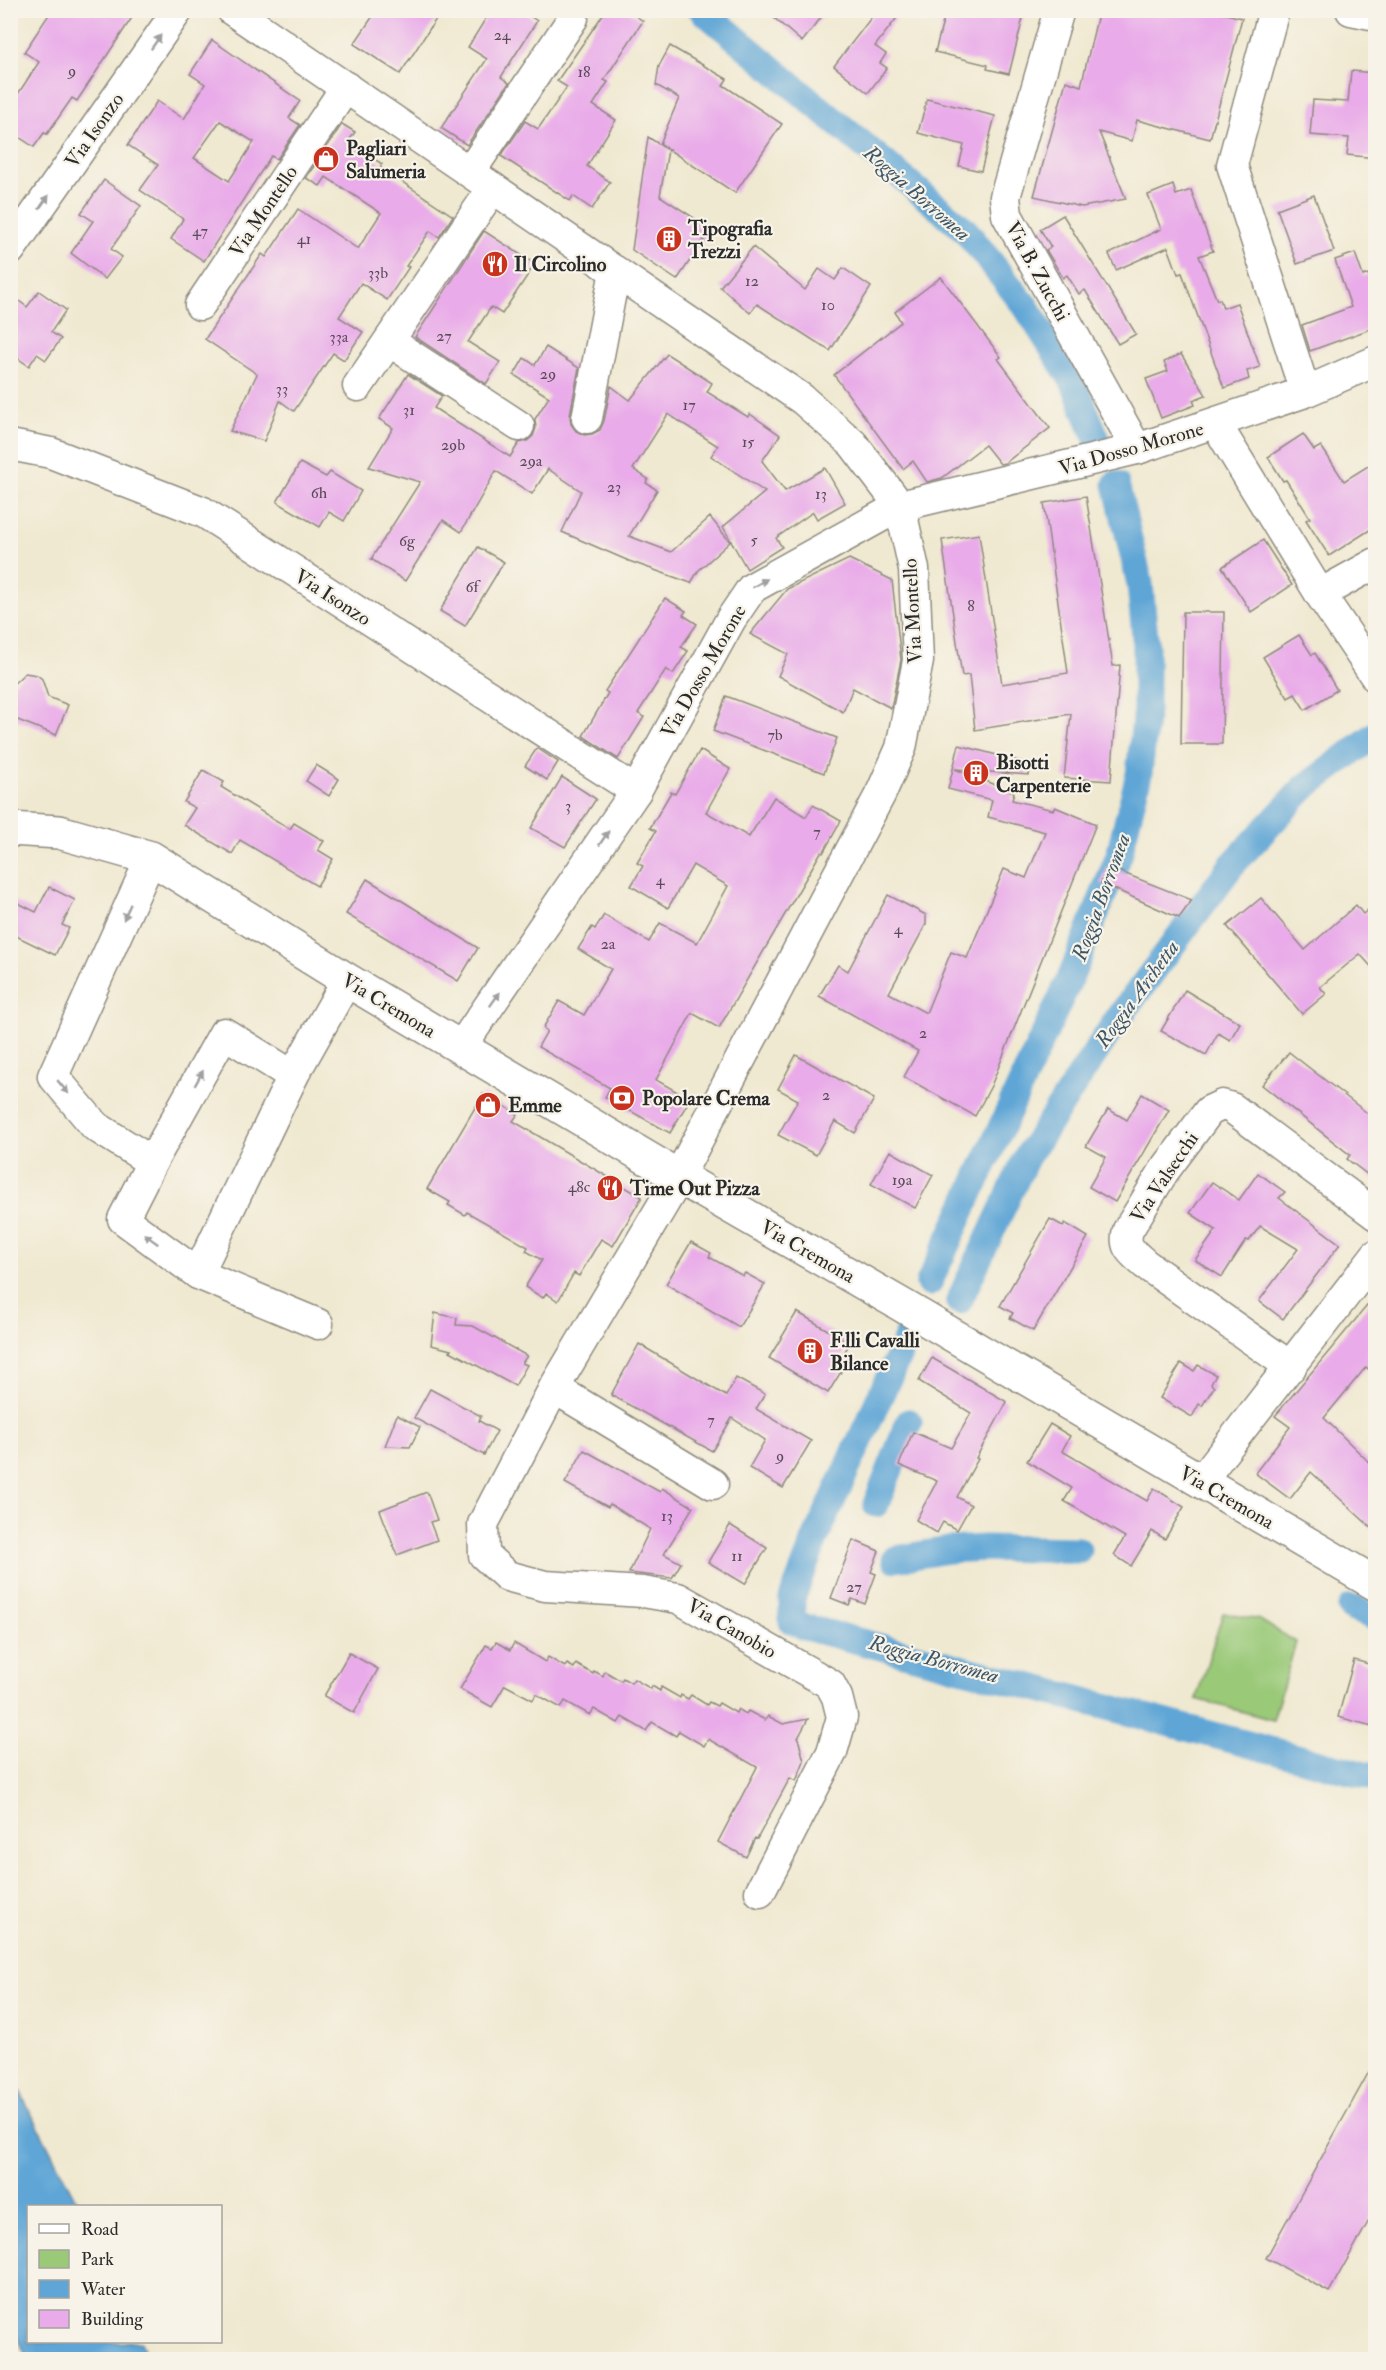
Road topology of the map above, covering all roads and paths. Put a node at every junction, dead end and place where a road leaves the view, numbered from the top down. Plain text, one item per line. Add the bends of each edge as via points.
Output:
1 (178, 10) edge
2 (232, 10) edge
3 (1059, 10) edge
4 (1274, 10) edge
5 (1351, 10) edge
6 (1376, 15) edge
7 (573, 18) dead end
8 (346, 87) junction
9 (482, 180) junction
10 (10, 250) edge
11 (615, 271) junction
12 (200, 305) dead end
13 (389, 341) junction
14 (1376, 361) edge
15 (358, 386) dead end
16 (1305, 392) junction
17 (587, 418) dead end
18 (1216, 424) junction
19 (519, 426) dead end
20 (10, 445) edge
21 (1137, 449) junction
22 (900, 506) junction
23 (1376, 564) edge
24 (1320, 594) junction
25 (1376, 676) edge
26 (636, 791) junction
27 (10, 829) edge
28 (150, 858) junction
29 (347, 980) junction
30 (461, 1047) junction
31 (293, 1076) junction
32 (152, 1162) junction
33 (679, 1177) junction
34 (1376, 1215) edge
35 (1376, 1255) edge
36 (198, 1274) junction
37 (318, 1324) dead end
38 (1291, 1367) junction
39 (554, 1388) junction
40 (1201, 1481) junction
41 (713, 1484) dead end
42 (1376, 1584) edge
43 (760, 1892) dead end

10 -> 1 street, Via Isonzo
2 - 8 street, Via Montello
3 - 21 street, Via B. Zucchi via 1005,197 1007,215
4 - 16 street via 1232,165
5 - 6 street
7 - 9 street
8 - 9 street, Via Montello
8 - 12 street, Via Montello
9 - 11 street, Via Montello
9 - 13 street
11 - 17 street
11 - 22 street, Via Montello via 802,399 853,444
13 - 15 street
13 - 19 street
14 - 16 street, Via Dosso Morone
16 - 18 street, Via Dosso Morone
18 - 21 street, Via Dosso Morone
18 - 24 street, Via Dosso Morone
20 - 26 street, Via Isonzo via 51,453 203,512
21 - 22 street, Via Dosso Morone
26 -> 22 street, Via Dosso Morone via 752,588
22 - 33 street, Via Montello via 914,569 918,661 901,747 881,793
23 - 24 street
24 - 25 street, Via Dosso Morone
30 -> 26 street, Via Dosso Morone
27 - 28 street, Via Cremona via 59,832
28 - 29 street, Via Cremona
28 -> 32 street via 53,1076 95,1126
29 - 30 street, Via Cremona
29 - 31 street
30 - 33 street, Via Cremona
32 -> 31 street via 224,1033
31 - 36 street
36 -> 32 street via 123,1219
33 - 39 street, Via Canobio
33 - 40 street, Via Cremona
34 - 38 street, Via Valsecchi via 1232,1108 1222,1105 1209,1111 1164,1171 1128,1230 1128,1249 1145,1264
35 - 38 street
36 - 37 street
38 - 40 street
39 - 41 street
39 - 43 street, Via Canobio via 483,1524 484,1555 507,1576 545,1586 678,1598 830,1684 837,1697 842,1717 832,1752
40 - 42 street, Via Cremona

